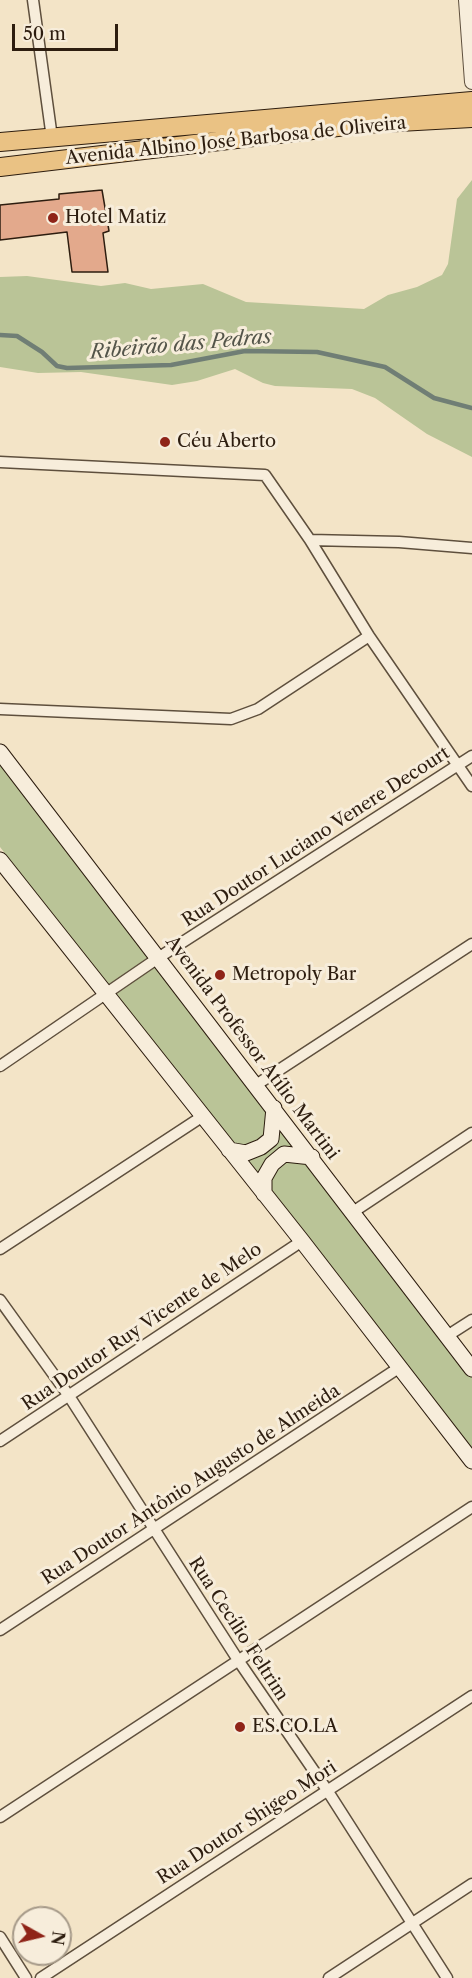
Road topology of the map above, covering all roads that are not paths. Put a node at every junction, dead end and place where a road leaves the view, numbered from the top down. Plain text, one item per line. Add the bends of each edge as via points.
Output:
1 (33, 0) edge
2 (466, 0) edge
3 (472, 82) edge
4 (472, 101) edge
5 (472, 118) edge
6 (52, 138) junction
7 (0, 142) edge
8 (0, 167) edge
9 (0, 462) edge
10 (310, 540) junction
11 (472, 548) edge
12 (369, 636) junction
13 (0, 709) edge
14 (0, 752) edge
15 (472, 756) edge
16 (458, 765) junction
17 (472, 786) edge
18 (0, 860) edge
19 (472, 944) edge
20 (159, 958) junction
21 (107, 995) junction
22 (0, 1066) edge
23 (256, 1085) junction
24 (274, 1108) junction
25 (203, 1116) junction
26 (472, 1133) edge
27 (229, 1150) junction
28 (312, 1157) junction
29 (264, 1194) junction
30 (353, 1212) junction
31 (302, 1241) junction
32 (0, 1249) edge
33 (0, 1300) edge
34 (472, 1320) edge
35 (447, 1336) junction
36 (400, 1367) junction
37 (472, 1369) edge
38 (69, 1396) junction
39 (0, 1441) edge
40 (472, 1461) edge
41 (472, 1507) edge
42 (153, 1529) junction
43 (0, 1630) edge
44 (238, 1660) junction
45 (472, 1696) edge
46 (327, 1790) junction
47 (0, 1817) edge
48 (472, 1884) edge
49 (413, 1923) junction
50 (0, 1937) edge
51 (26, 1978) edge
52 (41, 1978) edge
53 (329, 1978) edge
54 (447, 1978) edge

1 - 6 street
2 - 3 street
4 - 6 main road, Avenida Albino José Barbosa de Oliveira
5 - 8 main road, Avenida Albino José Barbosa de Oliveira via 363,124
6 - 7 main road, Avenida Albino José Barbosa de Oliveira
9 - 10 street via 265,475
10 - 11 street
10 - 12 street
12 - 13 street via 258,709 231,719
12 - 16 street
14 - 20 main road, Avenida Professor Atílio Martini
15 - 16 street, Rua Doutor Luciano Venere Decourt
16 - 17 street
16 - 20 street, Rua Doutor Luciano Venere Decourt
18 - 21 main road
19 - 23 street
20 - 21 street, Rua Doutor Luciano Venere Decourt
20 - 23 main road, Avenida Professor Atílio Martini
21 - 22 street, Rua Doutor Luciano Venere Decourt
21 - 25 main road
23 - 24 main road, Avenida Professor Atílio Martini
24 - 27 main road via 271,1139 246,1153
24 - 28 main road, Avenida Professor Atílio Martini
25 - 27 main road
25 - 32 street
26 - 30 street
27 - 29 main road
28 - 29 main road via 284,1154 264,1178
28 - 30 main road, Avenida Professor Atílio Martini
29 - 31 main road
30 - 35 main road, Avenida Professor Atílio Martini
31 - 36 main road
31 - 38 street, Rua Doutor Ruy Vicente de Melo
33 - 38 street, Rua Cecílio Feltrim
34 - 35 street
35 - 37 main road, Avenida Professor Atílio Martini
36 - 40 main road
36 - 42 street, Rua Doutor Antônio Augusto de Almeida
38 - 39 street, Rua Doutor Ruy Vicente de Melo
38 - 42 street, Rua Cecílio Feltrim
41 - 44 street
42 - 43 street, Rua Doutor Antônio Augusto de Almeida
42 - 44 street, Rua Cecílio Feltrim
44 - 46 street, Rua Cecílio Feltrim
44 - 47 street
45 - 46 street, Rua Doutor Shigeo Mori
46 - 49 street, Rua Cecílio Feltrim
46 - 52 street, Rua Doutor Shigeo Mori
48 - 49 street
49 - 53 street
49 - 54 street, Rua Cecílio Feltrim
50 - 51 street

